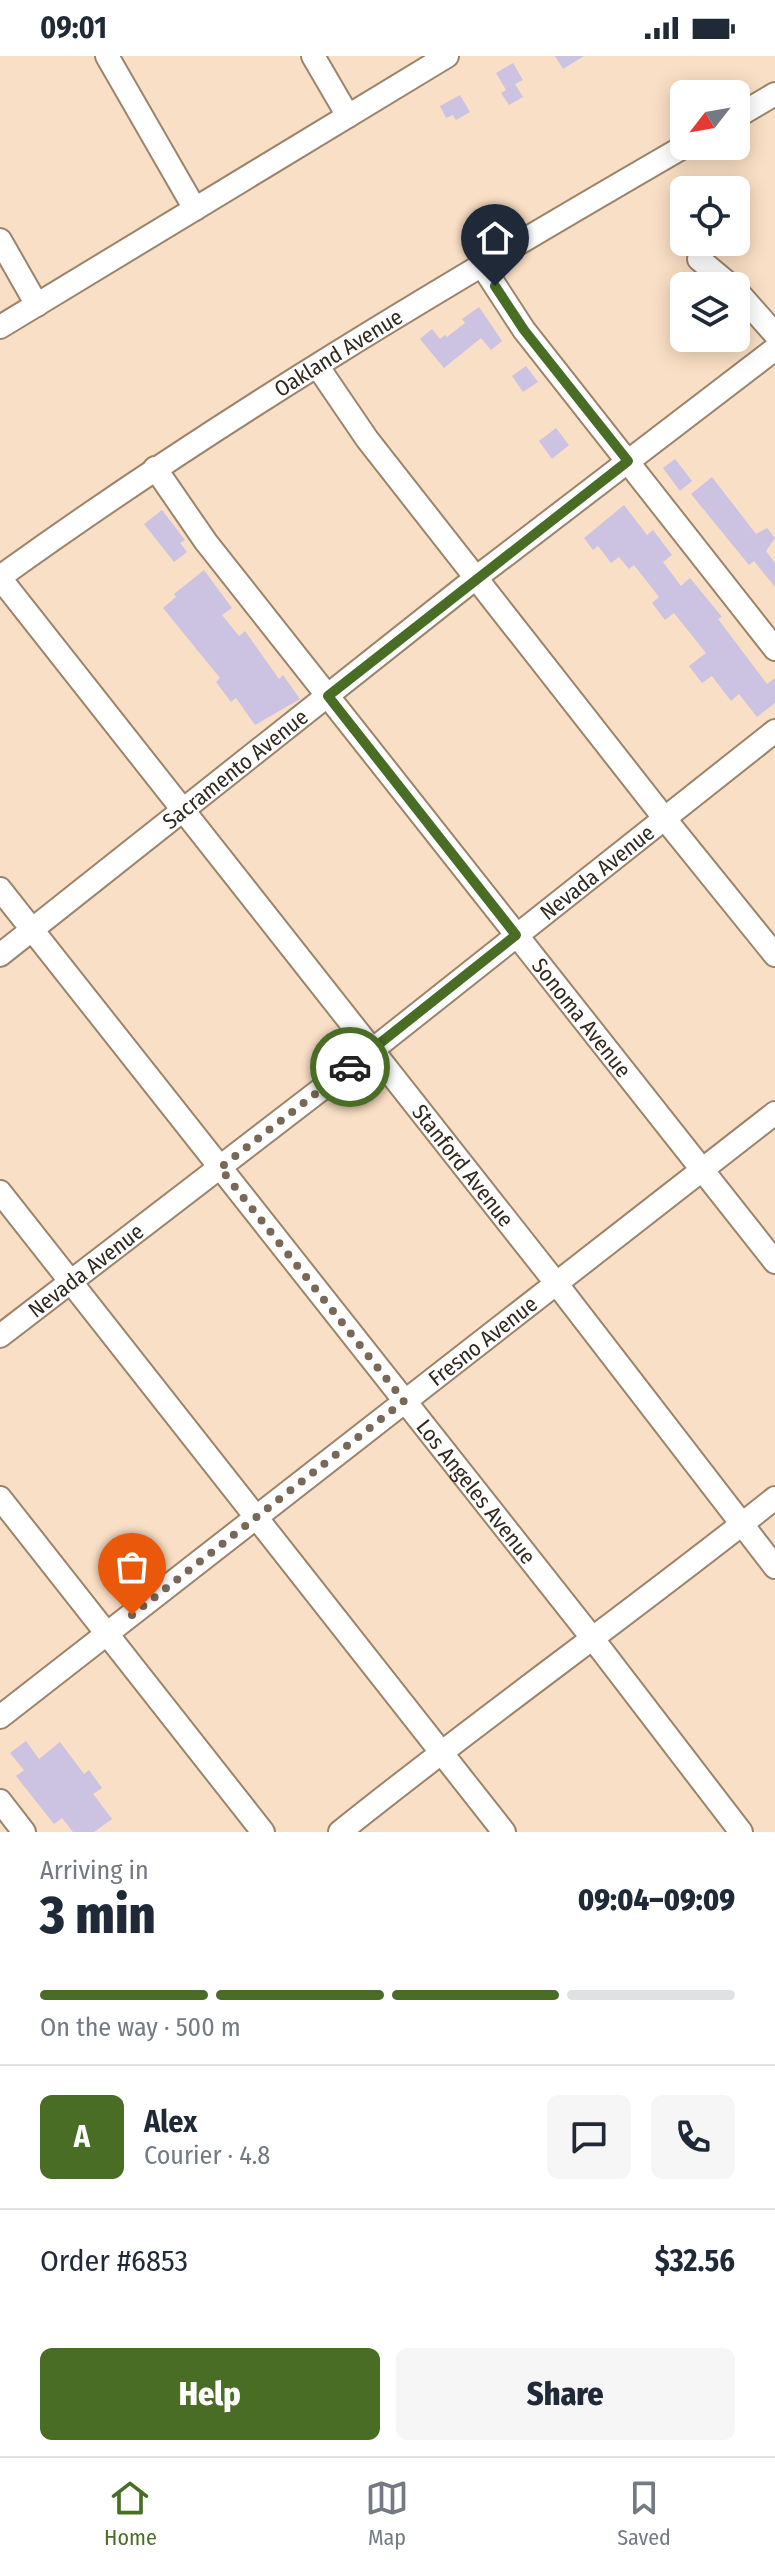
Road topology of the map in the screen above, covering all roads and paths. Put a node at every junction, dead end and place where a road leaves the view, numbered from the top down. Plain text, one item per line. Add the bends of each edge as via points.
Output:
1 (107, 56) edge
2 (313, 56) edge
3 (447, 56) edge
4 (775, 94) edge
5 (750, 109) edge
6 (348, 116) junction
7 (670, 155) edge
8 (195, 209) junction
9 (0, 240) edge
10 (699, 259) dead end
11 (481, 264) junction
12 (714, 272) edge
13 (37, 305) junction
14 (750, 306) edge
15 (0, 327) edge
16 (775, 334) edge
17 (775, 349) edge
18 (318, 367) junction
19 (628, 461) junction
20 (155, 468) junction
21 (0, 577) edge
22 (477, 577) junction
23 (775, 649) edge
24 (328, 696) junction
25 (775, 731) edge
26 (182, 810) junction
27 (665, 819) junction
28 (0, 889) edge
29 (33, 930) junction
30 (516, 935) junction
31 (0, 955) edge
32 (775, 955) edge
33 (371, 1051) junction
34 (775, 1113) edge
35 (220, 1168) junction
36 (700, 1171) junction
37 (0, 1192) edge
38 (775, 1262) edge
39 (70, 1282) junction
40 (556, 1283) junction
41 (0, 1336) edge
42 (404, 1401) junction
43 (0, 1498) edge
44 (775, 1498) edge
45 (257, 1516) junction
46 (742, 1524) junction
47 (775, 1567) edge
48 (107, 1634) junction
49 (593, 1639) junction
50 (0, 1717) edge
51 (441, 1751) junction
52 (0, 1801) edge
53 (24, 1832) edge
54 (263, 1832) edge
55 (340, 1832) edge
56 (504, 1832) edge
57 (741, 1832) edge

1 - 8 street
2 - 6 street
3 - 6 street
4 - 5 street
6 - 8 street
7 - 11 street, Oakland Avenue
8 - 13 street
9 - 13 street
10 - 12 street
11 - 18 street, Oakland Avenue
11 - 19 street via 524,330
13 - 15 street
14 - 16 street
17 - 19 street, Sacramento Avenue
18 - 20 street, Oakland Avenue
18 - 22 street via 367,439
19 - 22 street, Sacramento Avenue
19 - 23 street
20 - 21 street, Oakland Avenue
20 - 24 street, Sonoma Avenue via 206,542
21 - 26 street, Stanford Avenue
22 - 24 street, Sacramento Avenue
22 - 27 street
24 - 26 street, Sacramento Avenue
24 - 30 street, Sonoma Avenue
25 - 27 street, Nevada Avenue
26 - 29 street, Sacramento Avenue
26 - 33 street, Stanford Avenue
27 - 30 street, Nevada Avenue
27 - 32 street
28 - 29 street, Los Angeles Avenue
29 - 31 street, Sacramento Avenue
29 - 35 street, Los Angeles Avenue
30 - 33 street, Nevada Avenue
30 - 36 street, Sonoma Avenue
33 - 35 street, Nevada Avenue
33 - 40 street, Stanford Avenue
34 - 36 street, Fresno Avenue
35 - 39 street, Nevada Avenue
35 - 42 street, Los Angeles Avenue
36 - 38 street, Sonoma Avenue
36 - 40 street, Fresno Avenue
37 - 39 street
39 - 41 street, Nevada Avenue
39 - 45 street
40 - 42 street, Fresno Avenue
40 - 46 street, Stanford Avenue
42 - 45 street, Fresno Avenue
42 - 49 street, Los Angeles Avenue
43 - 48 street
44 - 46 street
45 - 48 street, Fresno Avenue
45 - 51 street
46 - 47 street, Stanford Avenue
46 - 49 street
48 - 50 street, Fresno Avenue
48 - 54 street
49 - 51 street
49 - 57 street, Los Angeles Avenue
51 - 55 street
51 - 56 street
52 - 53 street

